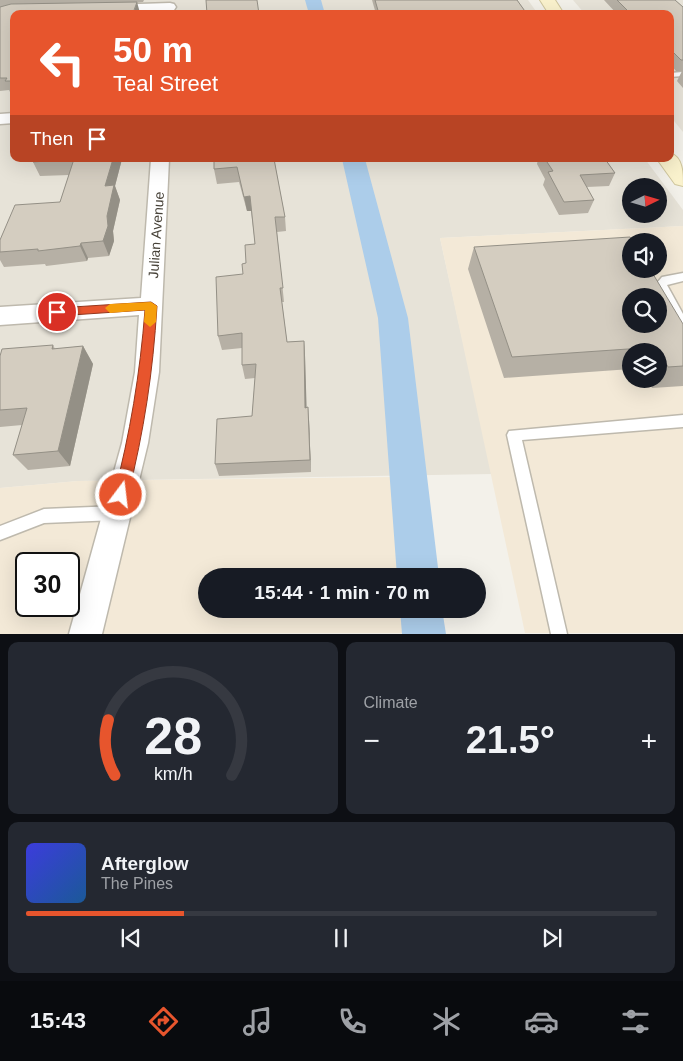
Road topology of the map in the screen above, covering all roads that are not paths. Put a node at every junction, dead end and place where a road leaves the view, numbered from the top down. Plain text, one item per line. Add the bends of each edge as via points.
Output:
1 (170, 7) edge
2 (94, 10) edge
3 (160, 162) edge
4 (670, 162) edge
5 (683, 179) edge
6 (683, 277) edge
7 (151, 306) junction
8 (0, 316) edge
9 (683, 324) edge
10 (683, 421) edge
11 (116, 513) junction
12 (0, 533) edge
13 (85, 634) edge
14 (559, 634) edge

1 - 2 street
3 - 7 street, Julian Avenue
4 - 5 street
6 - 9 lane via 661,284
7 - 8 street
7 - 11 street, Julian Avenue via 138,425
10 - 14 lane via 514,435
11 - 12 lane via 44,516
11 - 13 street, Julian Avenue

